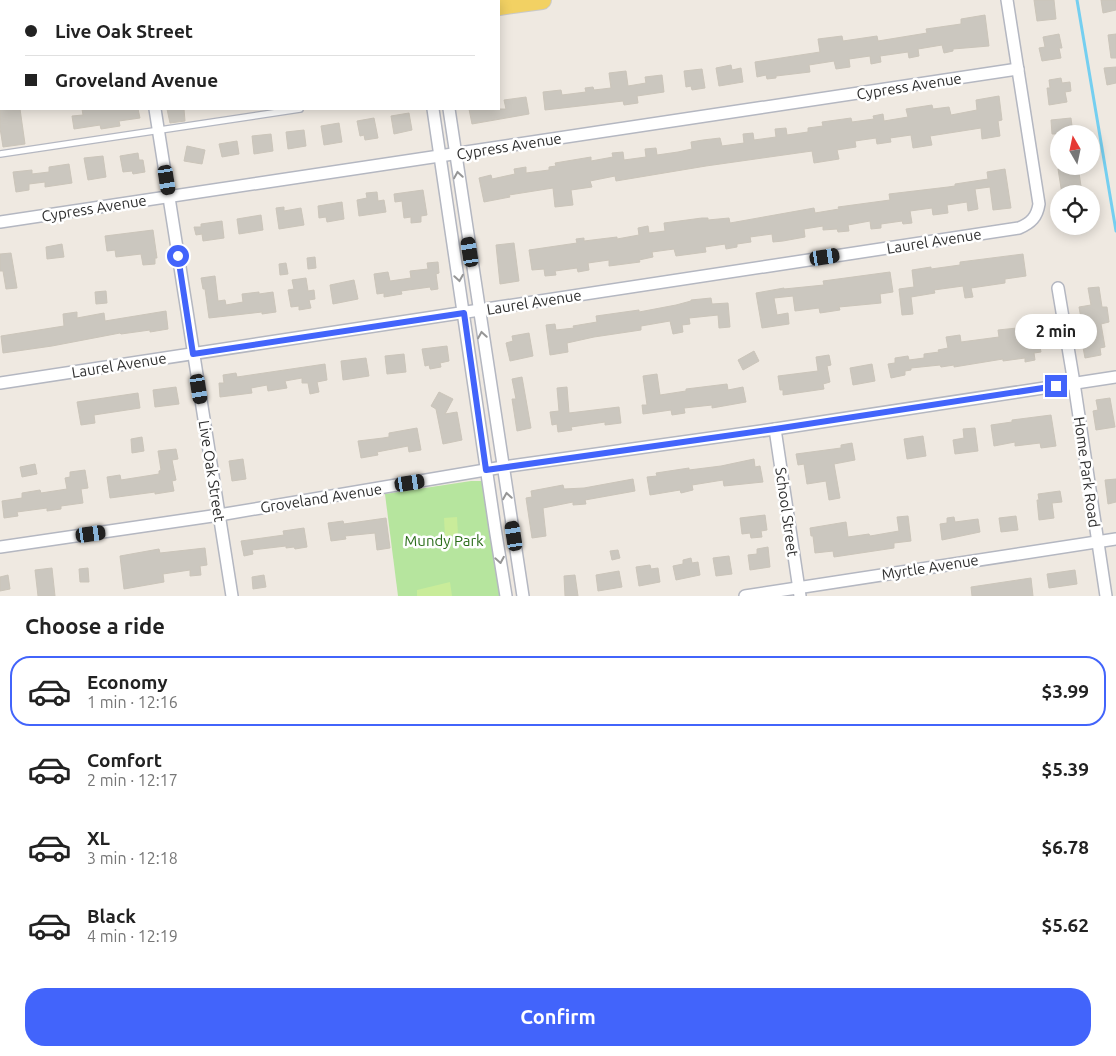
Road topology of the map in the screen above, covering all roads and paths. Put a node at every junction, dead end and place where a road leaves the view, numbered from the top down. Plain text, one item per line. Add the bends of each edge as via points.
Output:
1 (542, 0) edge
2 (1007, 0) edge
3 (500, 6) edge
4 (1018, 69) junction
5 (155, 110) edge
6 (293, 110) edge
7 (433, 110) edge
8 (449, 110) edge
9 (158, 130) junction
10 (0, 154) edge
11 (455, 154) junction
12 (439, 157) junction
13 (169, 197) junction
14 (0, 222) edge
15 (1058, 288) dead end
16 (479, 311) junction
17 (464, 313) junction
18 (193, 354) junction
19 (1116, 376) edge
20 (1074, 382) junction
21 (0, 383) edge
22 (775, 429) junction
23 (503, 468) junction
24 (486, 470) junction
25 (219, 515) junction
26 (514, 536) junction
27 (496, 538) junction
28 (1116, 539) edge
29 (1097, 542) junction
30 (0, 547) edge
31 (799, 592) edge
32 (232, 596) edge
33 (506, 596) edge
34 (523, 596) edge
35 (745, 596) edge
36 (1106, 596) edge

1 - 3 main road
2 - 4 street
4 - 11 street, Cypress Avenue
4 - 16 street, Laurel Avenue via 1039,204 1035,217 1019,228
5 - 9 street, Live Oak Street
6 - 9 lane
7 - 12 street
8 - 11 street
9 - 10 lane
9 - 13 street, Live Oak Street
11 - 12 street, Cypress Avenue
16 -> 11 street
12 - 13 street, Cypress Avenue
12 -> 17 street
13 - 14 street, Cypress Avenue
13 - 18 street, Live Oak Street
15 - 20 street, Home Park Road
16 - 17 street, Laurel Avenue
23 -> 16 street
17 - 18 street, Laurel Avenue
17 - 24 street
18 - 21 street, Laurel Avenue
18 - 25 street, Live Oak Street
19 - 20 street, Groveland Avenue
20 - 22 street, Groveland Avenue
20 - 29 street, Home Park Road
22 - 23 street, Groveland Avenue
22 - 31 street, School Street
23 - 24 street, Groveland Avenue
26 -> 23 street
24 - 25 street, Groveland Avenue
24 - 27 street
25 - 30 street, Groveland Avenue
25 - 32 street, Live Oak Street
26 - 27 street
26 - 34 street
27 -> 33 street
28 - 29 street, Myrtle Avenue
29 - 31 street, Myrtle Avenue
29 - 36 street, Home Park Road
31 - 35 street, Myrtle Avenue

